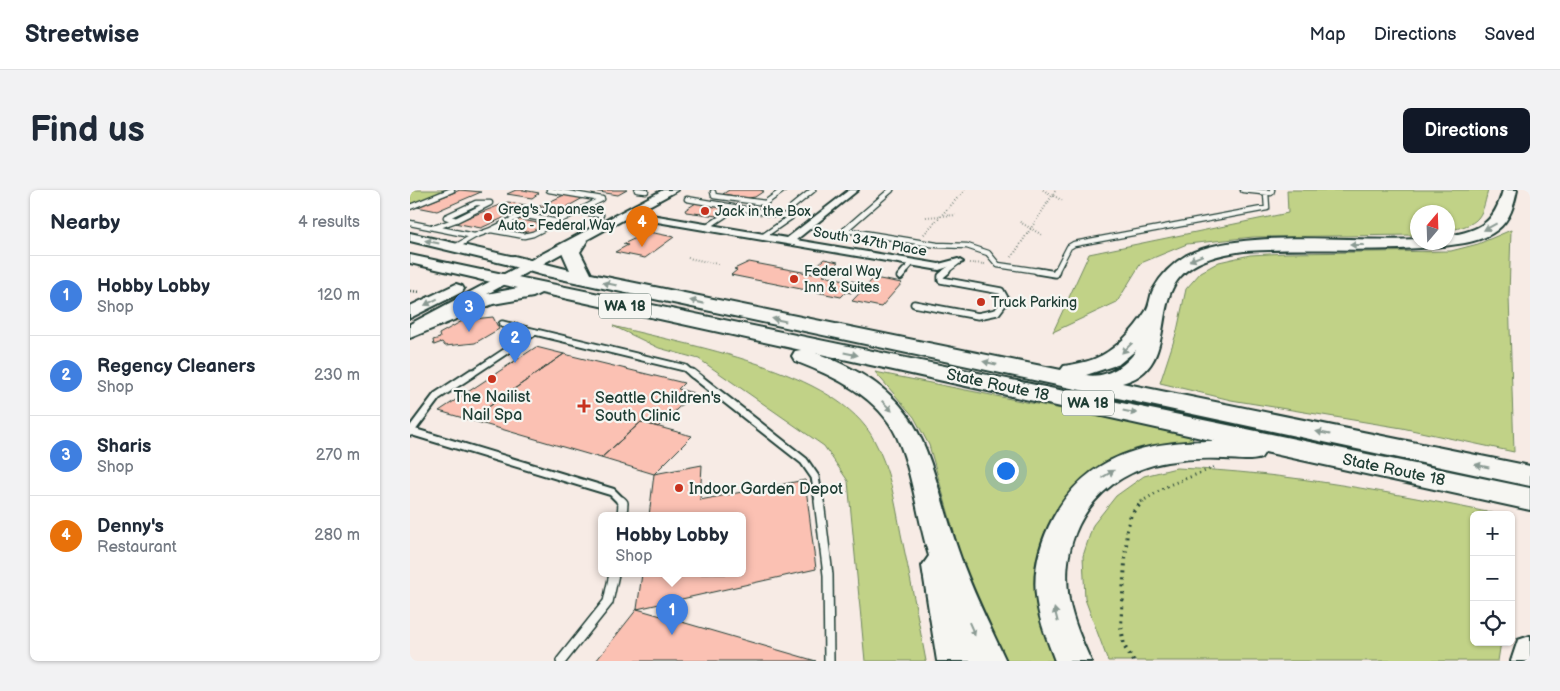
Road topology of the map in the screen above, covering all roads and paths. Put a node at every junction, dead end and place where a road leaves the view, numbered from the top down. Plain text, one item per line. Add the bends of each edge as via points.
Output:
1 (452, 190) edge
2 (549, 190) edge
3 (644, 190) edge
4 (672, 190) edge
5 (783, 190) edge
6 (813, 190) edge
7 (854, 190) edge
8 (891, 190) edge
9 (965, 190) edge
10 (1043, 190) edge
11 (1056, 190) edge
12 (1243, 190) edge
13 (1272, 190) edge
14 (1510, 190) edge
15 (1266, 193) junction
16 (718, 194) dead end
17 (1052, 196) junction
18 (687, 199) dead end
19 (1063, 201) dead end
20 (410, 207) edge
21 (792, 207) dead end
22 (577, 211) junction
23 (628, 214) junction
24 (601, 215) junction
25 (956, 215) dead end
26 (725, 216) dead end
27 (941, 216) junction
28 (926, 218) dead end
29 (456, 220) junction
30 (558, 222) junction
31 (1020, 222) dead end
32 (410, 223) edge
33 (707, 227) junction
34 (434, 228) junction
35 (1031, 229) junction
36 (491, 230) junction
37 (1042, 235) dead end
38 (474, 236) junction
39 (410, 237) edge
40 (762, 237) junction
41 (1455, 239) edge
42 (579, 241) junction
43 (789, 241) junction
44 (917, 242) junction
45 (1410, 245) edge
46 (455, 247) junction
47 (688, 258) dead end
48 (410, 259) edge
49 (958, 262) junction
50 (996, 262) junction
51 (523, 263) junction
52 (912, 263) junction
53 (718, 264) dead end
54 (900, 277) dead end
55 (494, 278) junction
56 (583, 278) junction
57 (416, 290) dead end
58 (410, 291) edge
59 (567, 294) junction
60 (914, 304) dead end
61 (1157, 310) junction
62 (410, 313) edge
63 (683, 320) junction
64 (502, 324) dead end
65 (410, 332) edge
66 (535, 332) junction
67 (1037, 374) junction
68 (1087, 384) junction
69 (410, 431) edge
70 (1226, 464) dead end
71 (1530, 476) edge
72 (1491, 490) junction
73 (1530, 499) edge
74 (622, 512) edge
75 (932, 517) junction
76 (613, 577) edge
77 (1530, 652) edge
78 (561, 661) edge
79 (829, 661) edge
80 (955, 661) edge
81 (988, 661) edge
82 (1073, 661) edge
83 (1134, 661) edge
84 (1529, 661) edge

1 - 20 lane
2 - 22 lane via 602,198
3 - 24 main road
4 - 23 main road
5 - 16 lane via 765,202
6 - 21 lane
7 - 43 street
8 - 44 lane via 845,230
9 - 27 path
10 - 17 path
11 - 17 path
12 - 15 lane
13 - 15 lane
14 -> 41 highway via 1507,207 1498,223
15 - 50 lane via 1267,208 1074,244 1069,247 1055,274 998,265
17 - 19 path
17 - 35 path
18 - 40 lane via 791,217
22 - 24 lane
22 - 30 lane
23 - 33 street, South 347th Place
23 - 42 main road
24 - 51 main road
25 - 27 path
26 - 33 lane
27 - 28 path
27 - 44 path
29 - 29 lane via 486,207 490,204 476,203 446,217
29 - 34 lane
30 - 36 lane via 524,236
30 - 36 lane via 522,215
31 - 35 path
32 - 34 lane
33 - 40 street, South 347th Place
34 - 38 lane
35 - 37 path
35 - 50 path via 1012,259
36 - 38 lane
38 - 46 lane
46 -> 39 main road, WA 18
40 - 43 street, South 347th Place
42 - 51 main road
42 - 56 highway via 571,252
43 - 52 street, South 347th Place
44 - 50 lane via 978,248
45 -> 61 highway via 1259,246 1218,251 1192,260 1174,272 1161,288
46 - 51 main road, WA 18
47 - 53 path
48 - 55 main road, WA 18
49 - 50 path
49 - 52 street, South 347th Place via 939,267
49 - 60 lane via 941,276 942,280 1001,291 1006,300 998,312 978,316
51 - 55 main road
51 - 56 highway, State Route 18 / WA 18
52 - 54 lane
55 - 59 highway, State Route 18 / WA 18
55 -> 62 main road
55 - 65 main road
67 -> 56 highway, State Route 18 / WA 18
57 - 58 path
59 - 63 highway, State Route 18 / WA 18
59 - 65 highway via 532,292 497,296
61 -> 67 highway via 1129,346 1102,365
61 - 68 highway via 1151,343 1141,365 1122,377
63 -> 72 highway, State Route 18 / WA 18 via 991,382
63 -> 75 highway via 819,361 875,394 909,435
64 - 66 lane
66 - 69 lane via 437,396
66 - 79 lane via 684,368 804,461 817,485 828,575
67 - 68 highway, State Route 18 / WA 18
71 -> 68 highway, State Route 18 / WA 18
69 - 74 lane via 612,492 623,503
70 - 83 path via 1164,488 1130,515 1121,626 1124,646
72 - 73 highway, State Route 18 / WA 18
82 -> 72 highway via 1053,602 1051,571 1055,546 1066,515 1081,494 1127,463 1182,450 1231,450
75 - 80 highway via 945,615
75 -> 81 highway via 971,628
76 - 78 lane via 608,602
77 - 84 highway

